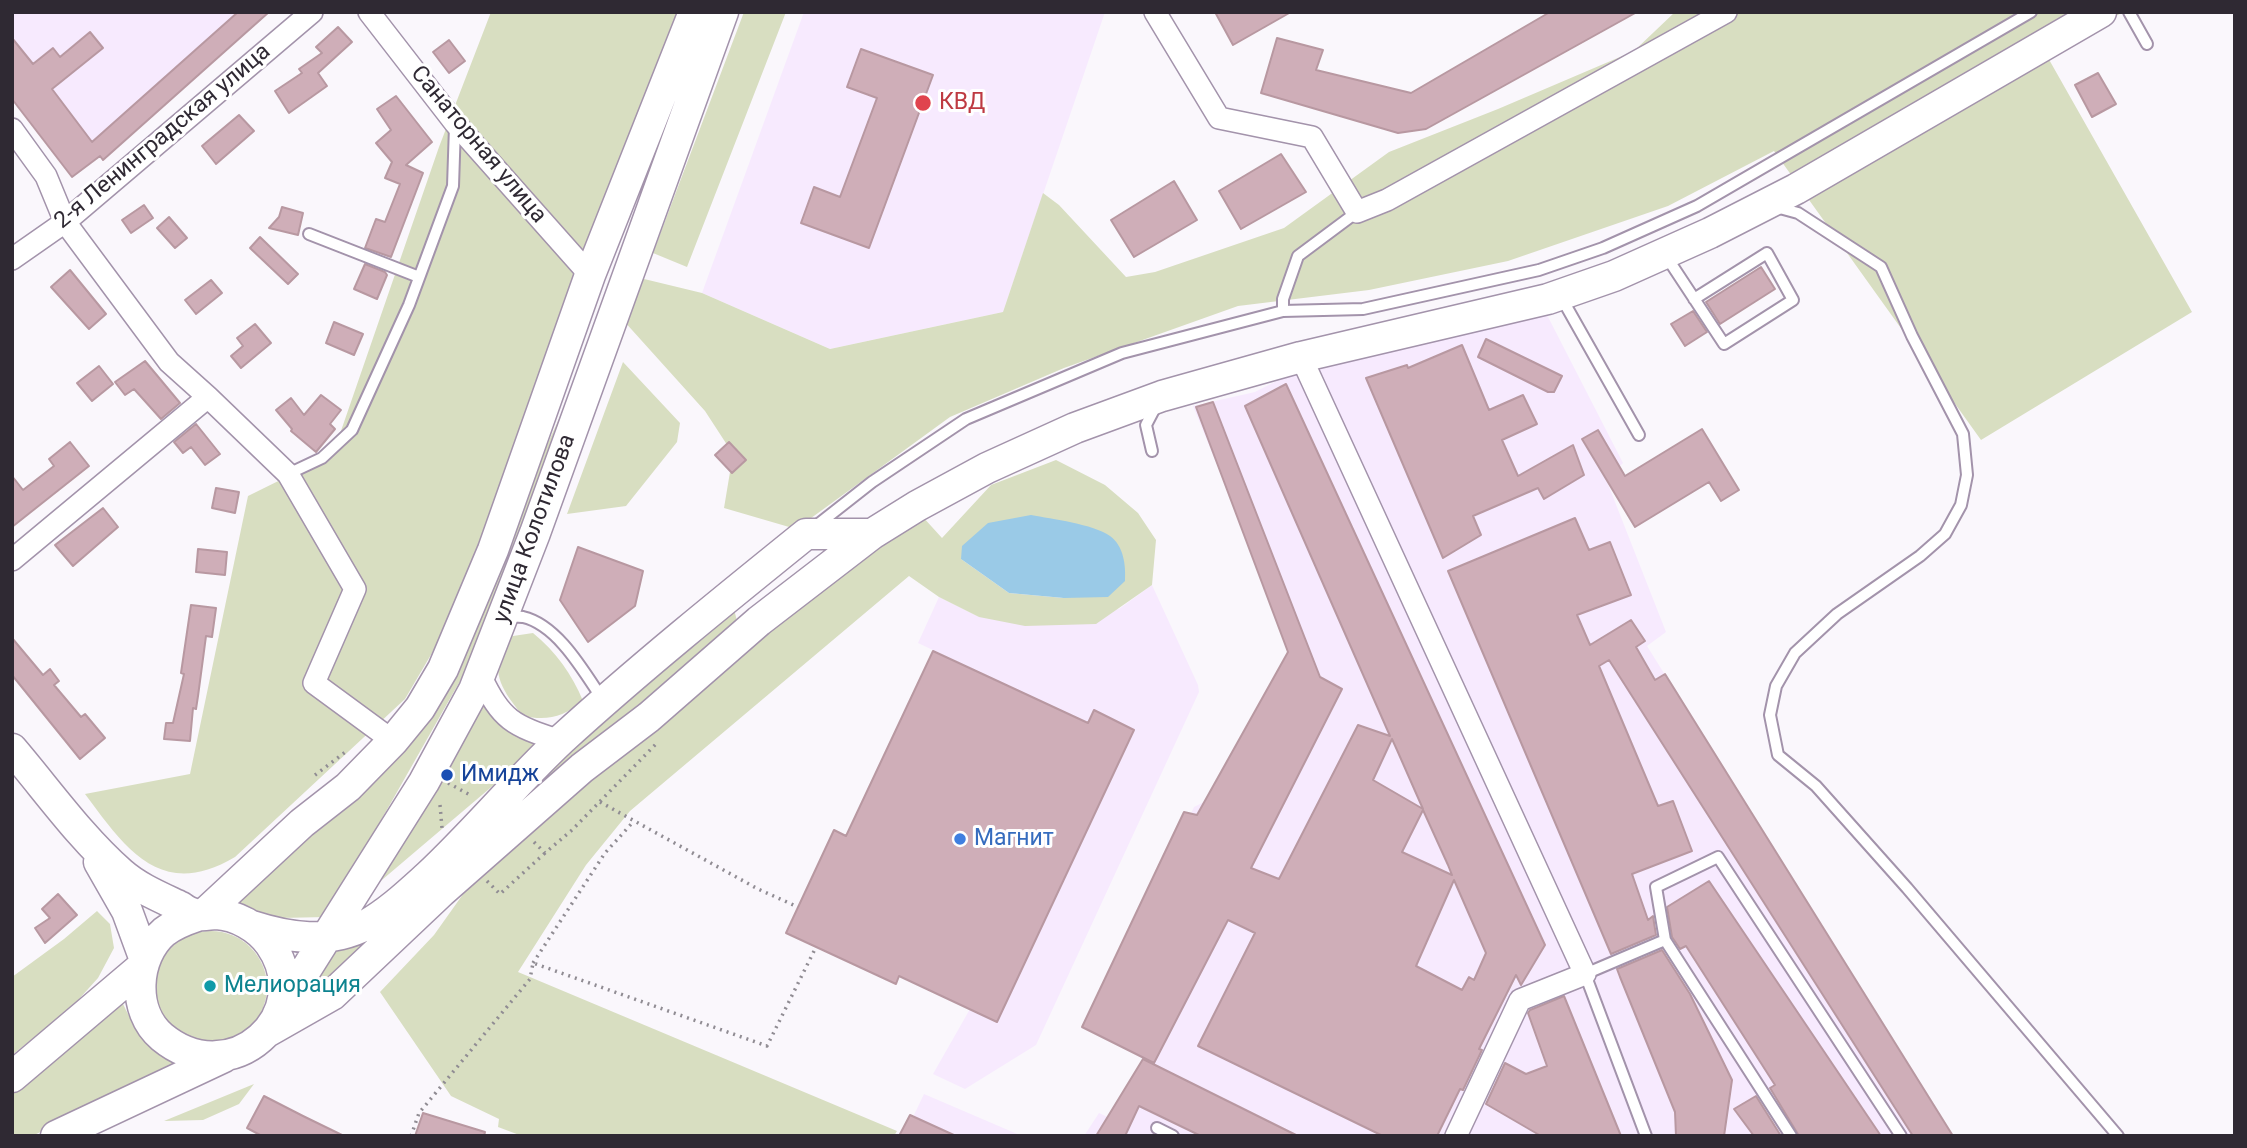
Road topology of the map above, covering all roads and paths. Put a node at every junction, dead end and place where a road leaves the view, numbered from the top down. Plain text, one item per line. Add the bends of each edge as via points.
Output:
1 (312, 12) edge
2 (369, 12) edge
3 (694, 12) edge
4 (723, 12) edge
5 (1155, 12) edge
6 (1726, 12) edge
7 (2031, 12) edge
8 (2101, 12) edge
9 (2129, 12) edge
10 (2147, 44) dead end
11 (455, 123) junction
12 (12, 129) edge
13 (1766, 205) junction
14 (1357, 212) junction
15 (65, 222) junction
16 (309, 234) dead end
17 (1664, 254) junction
18 (12, 260) edge
19 (590, 275) junction
20 (419, 277) junction
21 (1559, 295) junction
22 (1694, 299) junction
23 (1283, 311) junction
24 (1301, 357) junction
25 (1161, 396) junction
26 (208, 397) junction
27 (1639, 435) dead end
28 (1152, 451) dead end
29 (288, 474) junction
30 (806, 534) junction
31 (872, 534) junction
32 (12, 560) edge
33 (503, 616) junction
34 (480, 675) junction
35 (605, 702) junction
36 (393, 741) junction
37 (560, 741) junction
38 (12, 748) edge
39 (600, 802) dead end
40 (634, 821) junction
41 (85, 837) junction
42 (798, 906) dead end
43 (200, 915) junction
44 (252, 926) junction
45 (328, 937) junction
46 (1665, 940) junction
47 (816, 947) dead end
48 (144, 963) junction
49 (533, 963) junction
50 (1585, 974) junction
51 (273, 1023) junction
52 (224, 1057) junction
53 (12, 1077) edge
54 (1157, 1128) dead end
55 (57, 1136) edge
56 (411, 1136) edge
57 (1173, 1136) edge
58 (1456, 1136) edge
59 (1646, 1136) edge
60 (1791, 1136) edge
61 (1901, 1136) edge
62 (2118, 1136) edge

1 - 15 street, 2-я Ленинградская улица
2 - 11 street, Санаторная улица
3 - 19 main road, улица Колотилова
4 - 33 main road, улица Колотилова
5 - 14 street via 1219,118 1312,137
6 - 14 street via 1387,200
7 - 23 lane via 1697,206 1603,248 1539,270 1363,309
8 - 13 main road
9 - 10 lane
11 - 19 street, Санаторная улица
11 - 20 lane via 453,186
12 - 15 street via 46,176
13 - 17 main road
13 - 62 lane via 1798,213 1881,267 1963,434 1967,475 1961,505 1945,534 1836,614 1795,653 1776,686 1770,715 1778,755 1816,786
14 - 23 lane via 1298,256
15 - 18 street, 2-я Ленинградская улица
15 - 26 street via 169,362
16 - 20 lane
17 - 21 main road
17 - 22 lane
19 - 36 main road, улица Колотилова via 466,620 432,689
20 - 29 lane via 352,430 322,458
21 - 24 main road
21 - 27 lane
22 - 22 lane via 1724,344 1793,300 1767,254
23 - 30 lane via 1122,353 966,419 872,482
24 - 25 main road
24 - 50 street
25 - 28 lane via 1146,425
25 - 31 main road via 987,468
26 - 29 street
26 - 32 street
29 - 36 street via 355,589 314,683
30 - 31 main road
30 - 35 main road
31 - 51 main road via 582,768 332,995
33 - 34 main road, улица Колотилова
33 - 35 lane via 524,617 541,625 569,650
34 - 37 street via 493,703 511,721
34 - 45 main road, улица Колотилова via 424,782
35 - 37 main road
36 - 43 main road, улица Колотилова via 348,787
37 - 45 main road via 457,849 393,907 365,926
38 - 41 main road
39 - 40 path
40 - 42 path
40 - 49 path via 605,853
41 - 43 main road via 136,884
41 - 48 main road via 127,911
43 - 44 main road via 235,918
43 - 48 main road, улица Колотилова via 163,933
44 - 45 main road via 278,934
44 - 51 main road via 270,943 281,966 284,990
45 - 51 main road, улица Колотилова
46 - 50 lane
46 - 60 lane
46 - 61 lane via 1656,887 1718,857
47 - 49 path via 767,1046
48 - 52 main road via 142,1002 158,1034 177,1049 200,1057
48 - 53 main road, улица Колотилова
49 - 56 path via 530,979 419,1113
50 - 58 street via 1520,1000
50 - 59 lane
51 - 52 main road, улица Колотилова via 247,1049
52 - 55 main road, улица Колотилова
54 - 57 lane

